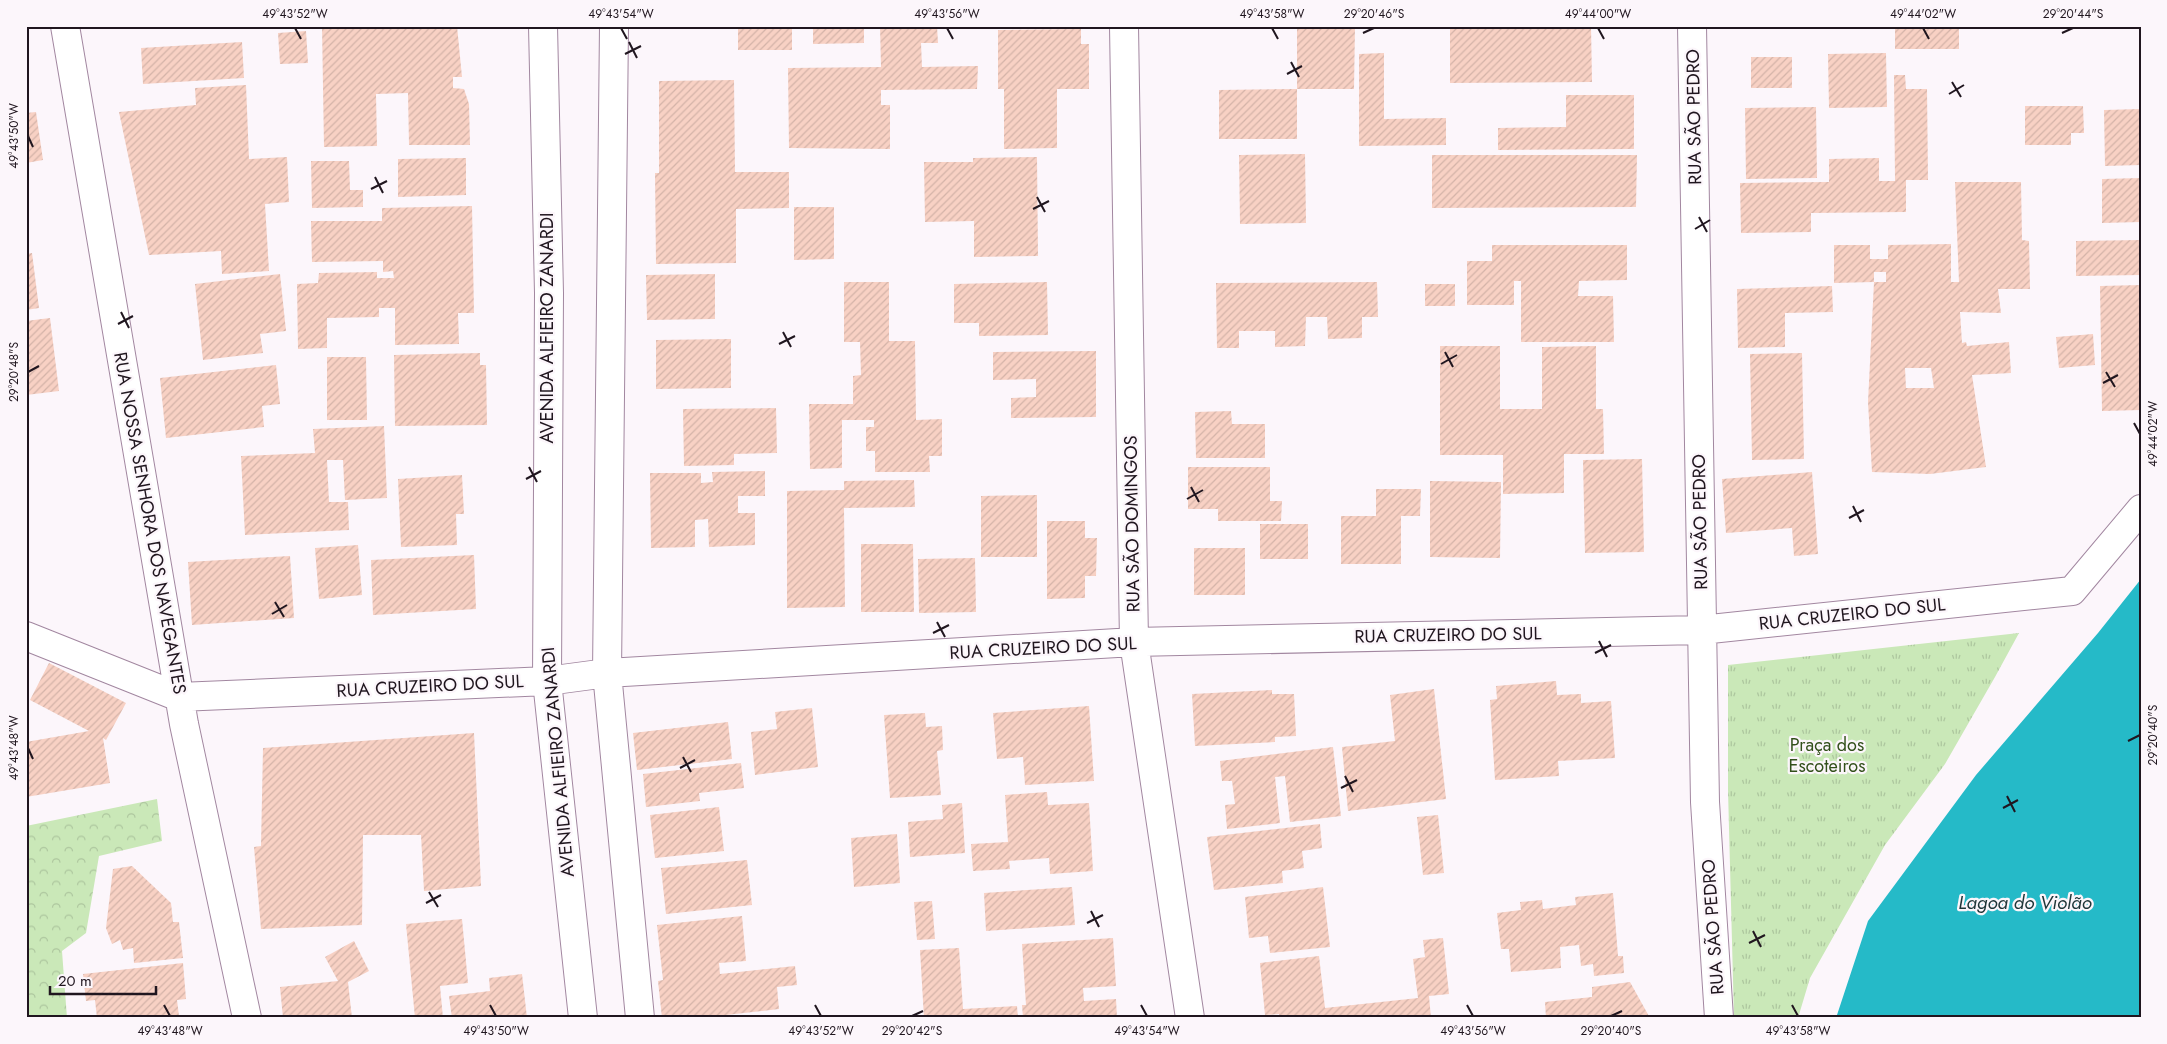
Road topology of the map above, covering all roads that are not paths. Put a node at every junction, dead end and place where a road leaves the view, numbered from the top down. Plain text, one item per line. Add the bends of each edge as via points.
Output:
1 (65, 26) edge
2 (543, 26) edge
3 (614, 26) edge
4 (1124, 26) edge
5 (1692, 26) edge
6 (2141, 510) edge
7 (1701, 630) junction
8 (26, 636) edge
9 (1134, 642) junction
10 (607, 674) junction
11 (547, 681) junction
12 (179, 697) junction
13 (246, 1018) edge
14 (583, 1018) edge
15 (640, 1018) edge
16 (1190, 1018) edge
17 (1719, 1018) edge

1 - 12 street, RUA NOSSA SENHORA DOS NAVEGANTES
2 - 11 street, AVENIDA ALFIEIRO ZANARDI via 549,293
3 - 10 street
4 - 9 street, RUA SÃO DOMINGOS
5 - 7 street, RUA SÃO PEDRO
6 - 7 street, RUA CRUZEIRO DO SUL via 2072,590
7 - 9 street, RUA CRUZEIRO DO SUL
7 - 17 street, RUA SÃO PEDRO via 1705,802
8 - 12 street, RUA CRUZEIRO DO SUL
9 - 10 street, RUA CRUZEIRO DO SUL
9 - 16 street, RUA SÃO DOMINGOS
10 - 11 street, RUA CRUZEIRO DO SUL
10 - 15 street
11 - 12 street, RUA CRUZEIRO DO SUL
11 - 14 street, AVENIDA ALFIEIRO ZANARDI
12 - 13 street, RUA NOSSA SENHORA DOS NAVEGANTES

